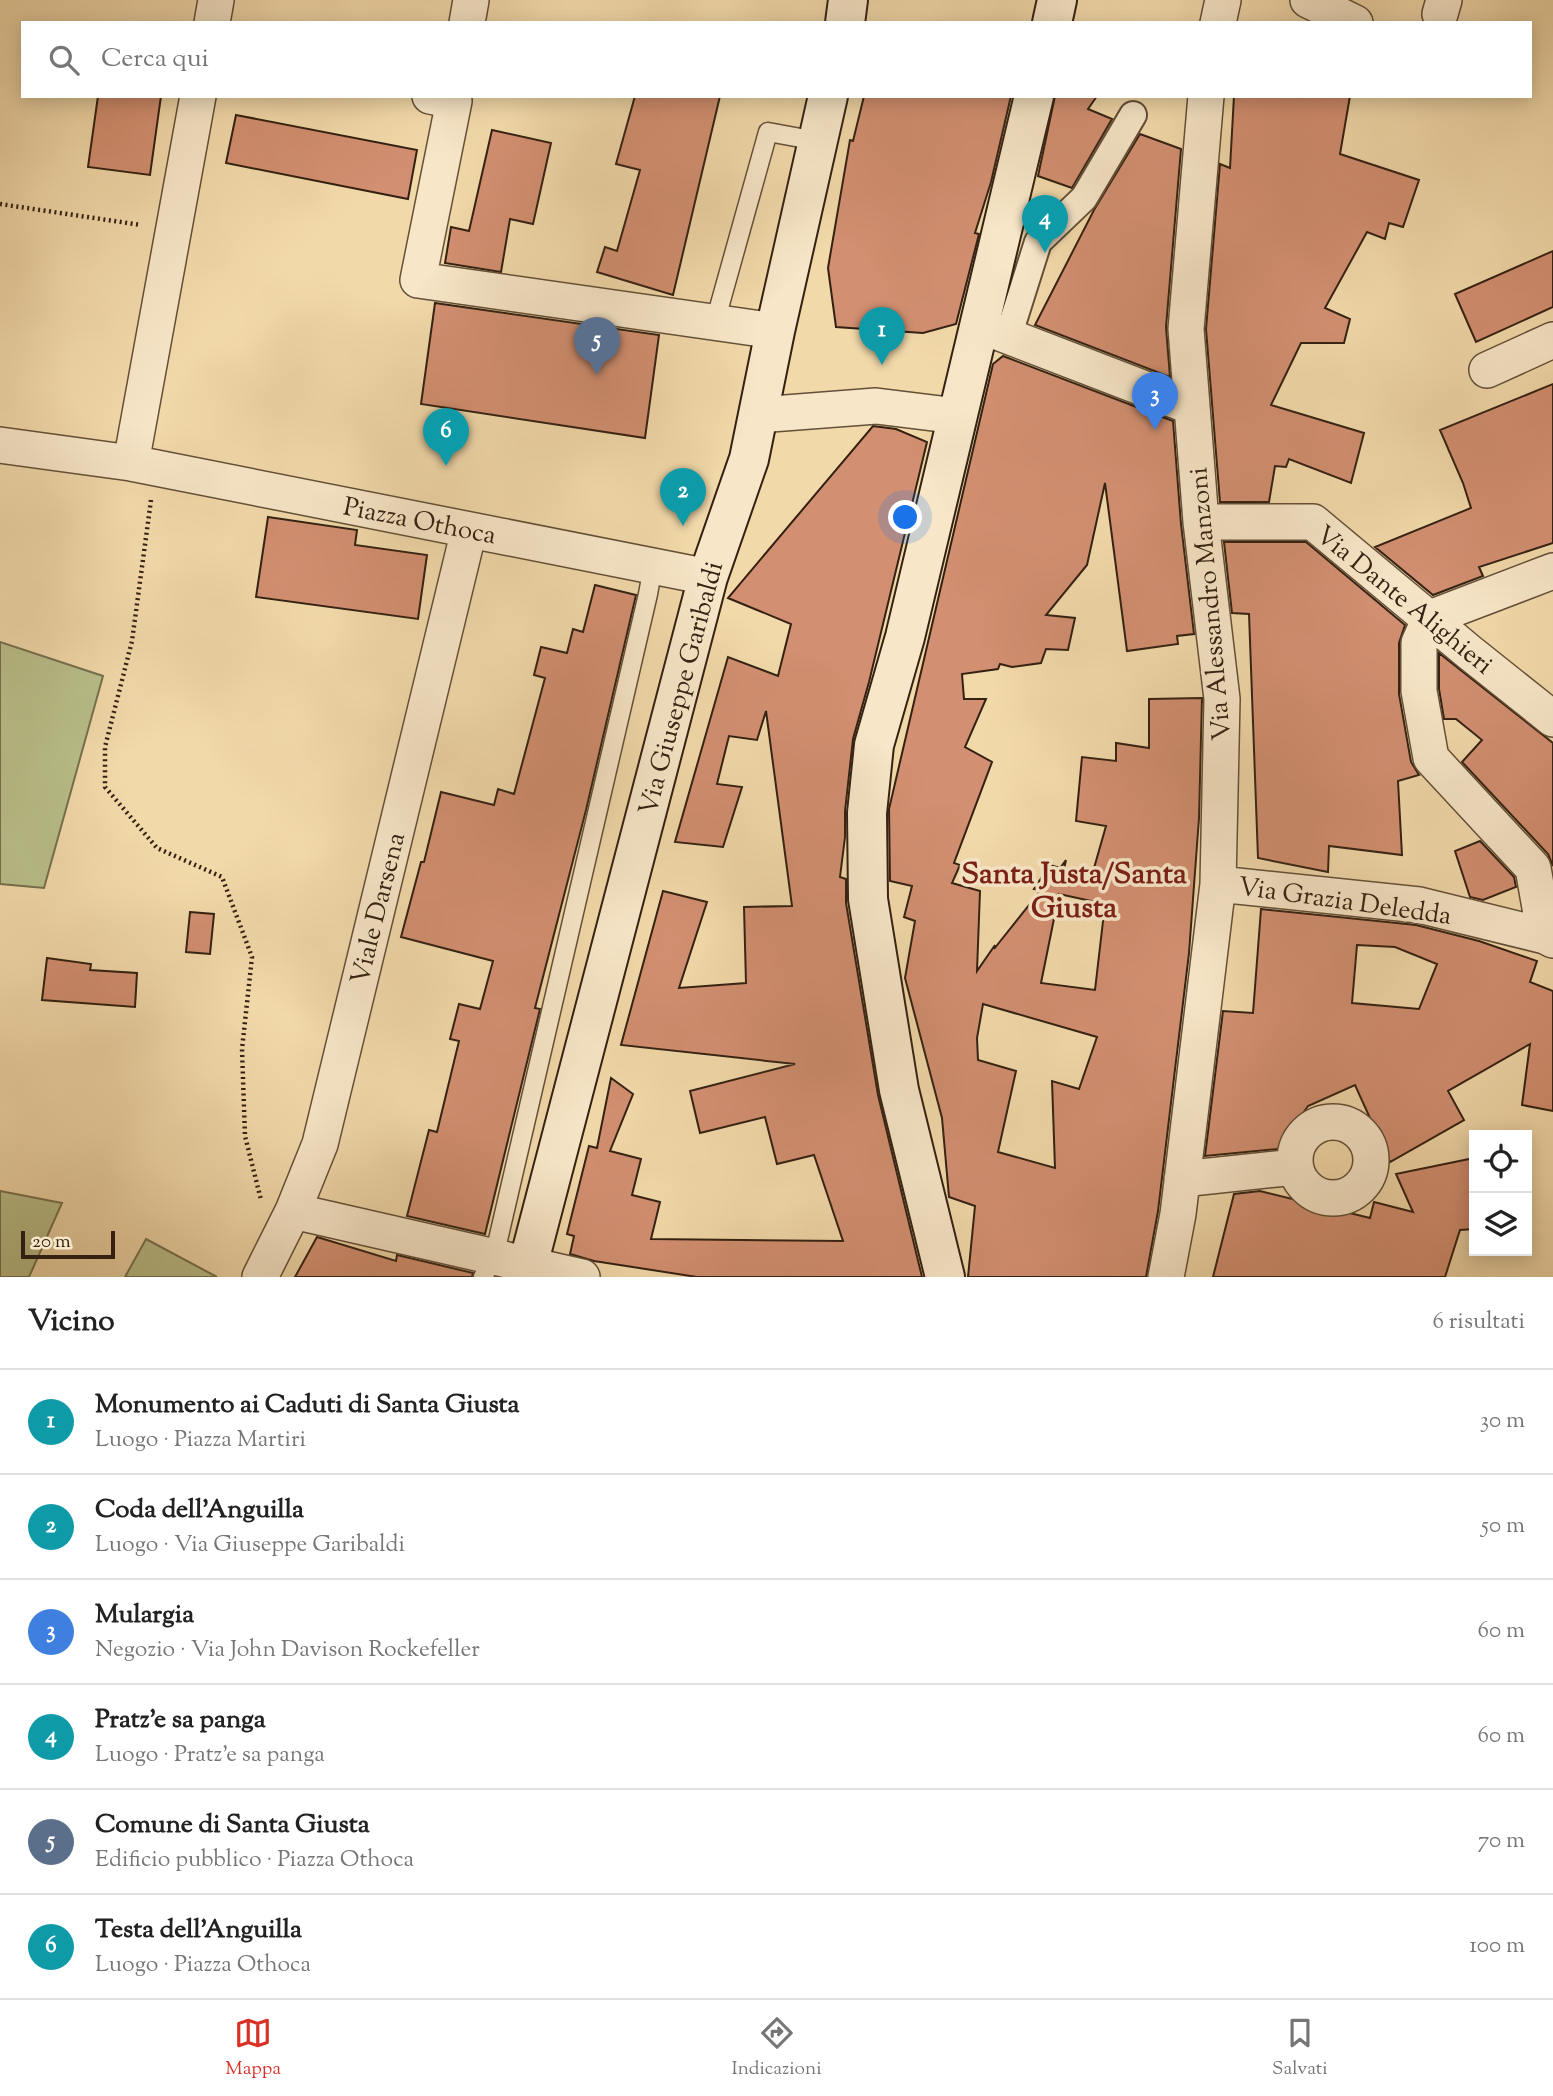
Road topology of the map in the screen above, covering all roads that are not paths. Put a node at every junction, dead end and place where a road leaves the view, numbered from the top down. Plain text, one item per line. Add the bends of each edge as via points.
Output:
1 (216, 0) edge
2 (471, 0) edge
3 (848, 0) edge
4 (1058, 0) edge
5 (1223, 0) edge
6 (1308, 0) edge
7 (212, 21) edge
8 (467, 21) edge
9 (845, 21) edge
10 (1053, 21) edge
11 (1218, 21) edge
12 (1351, 21) edge
13 (198, 98) edge
14 (446, 98) edge
15 (828, 98) edge
16 (1034, 98) edge
17 (1206, 98) edge
18 (1133, 115) dead end
19 (817, 141) junction
20 (715, 322) junction
21 (775, 331) junction
22 (994, 331) junction
23 (1553, 340) edge
24 (1487, 370) dead end
25 (1192, 407) junction
26 (758, 415) junction
27 (957, 416) junction
28 (0, 445) edge
29 (144, 466) junction
30 (1201, 522) junction
31 (469, 530) junction
32 (653, 566) junction
33 (1553, 571) edge
34 (708, 577) junction
35 (1430, 618) junction
36 (1553, 719) edge
37 (1218, 884) junction
38 (1549, 938) edge
39 (1295, 1167) dead end
40 (1182, 1179) junction
41 (293, 1211) junction
42 (267, 1263) edge
43 (507, 1269) edge
44 (582, 1277) edge
45 (945, 1277) edge
46 (1166, 1277) edge

1 - 7 street
2 - 8 street
3 - 9 main road
4 - 10 main road
5 - 11 street
6 - 12 street
13 - 29 street via 174,230
14 - 20 street via 418,279
15 - 19 main road, Via Giuseppe Garibaldi
16 - 22 main road
17 - 25 street, Via Alessandro Manzoni via 1186,329
18 - 22 street via 1084,198 1038,242
19 - 20 lane via 768,132
19 - 21 main road, Via Giuseppe Garibaldi
20 - 21 street
21 - 26 main road, Via Giuseppe Garibaldi
22 - 25 street
22 - 27 main road
23 - 24 street
25 - 30 street, Via Alessandro Manzoni
26 - 27 street via 876,406
26 - 34 main road, Via Giuseppe Garibaldi via 750,459
27 - 45 main road via 905,637 874,745 866,813 868,899 900,1090
28 - 29 street, Piazza Othoca
29 - 31 street, Piazza Othoca
30 - 35 street, Via Dante Alighieri via 1313,522
30 - 37 street, Via Alessandro Manzoni via 1222,699
31 - 32 street, Piazza Othoca
31 - 41 street, Viale Darsena via 320,1144
32 - 34 street, Piazza Othoca
32 - 43 lane, Via Giuseppe Garibaldi
33 - 35 street
34 - 43 main road, Via Giuseppe Garibaldi
35 - 36 street, Via Dante Alighieri
35 - 38 street via 1419,643 1419,691 1431,758 1533,868
37 - 38 street, Via Grazia Deledda via 1419,905
37 - 40 street, Via Alessandro Manzoni
39 - 40 street
40 - 46 street, Via Alessandro Manzoni
41 - 42 street, Viale Darsena
41 - 43 street
43 - 44 street

